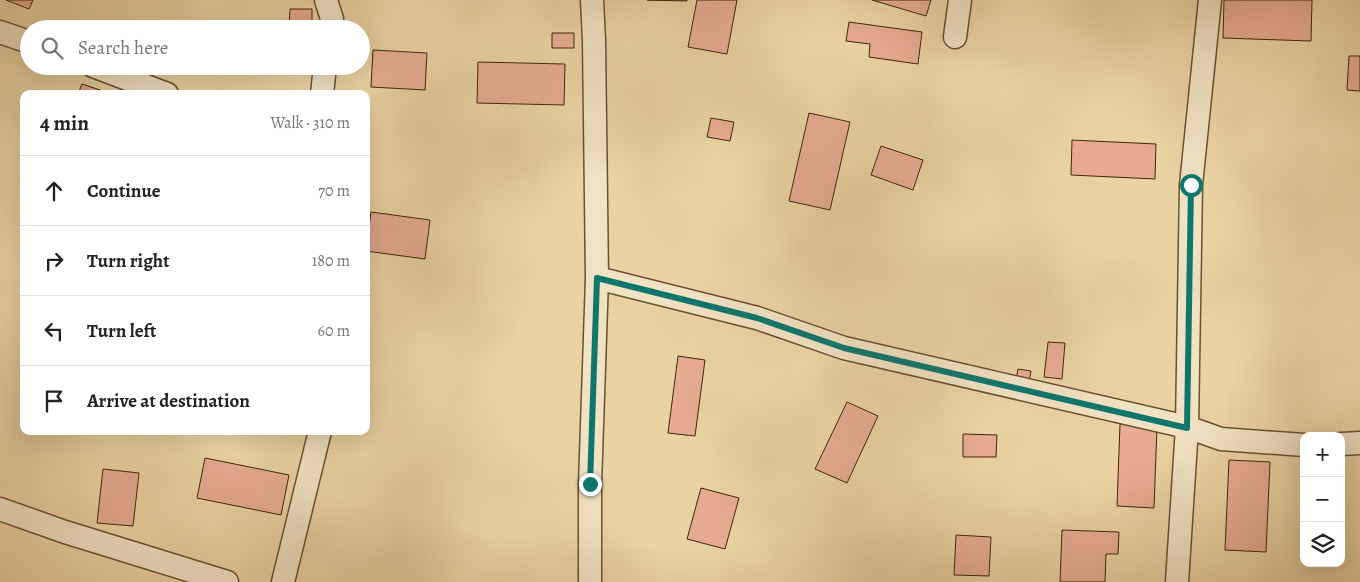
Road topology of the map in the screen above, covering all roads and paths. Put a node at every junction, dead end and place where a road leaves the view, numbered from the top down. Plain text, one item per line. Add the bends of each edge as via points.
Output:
1 (326, 0) edge
2 (592, 0) edge
3 (960, 0) edge
4 (1210, 0) edge
5 (332, 20) edge
6 (0, 32) edge
7 (955, 37) dead end
8 (20, 39) edge
9 (117, 75) edge
10 (324, 75) edge
11 (156, 90) edge
12 (322, 90) edge
13 (597, 278) junction
14 (1187, 428) junction
15 (319, 435) edge
16 (1360, 443) edge
17 (1345, 444) edge
18 (1300, 445) edge
19 (0, 509) edge
20 (227, 582) edge
21 (283, 582) edge
22 (590, 582) edge
23 (1177, 582) edge

1 - 5 street
2 - 13 street
3 - 7 street
4 - 14 street via 1191,185
6 - 8 street
9 - 11 street
10 - 12 street
13 - 14 street via 757,318 844,348
13 - 22 street
14 - 18 street via 1221,439
14 - 23 street
15 - 21 street
16 - 17 street
19 - 20 street

